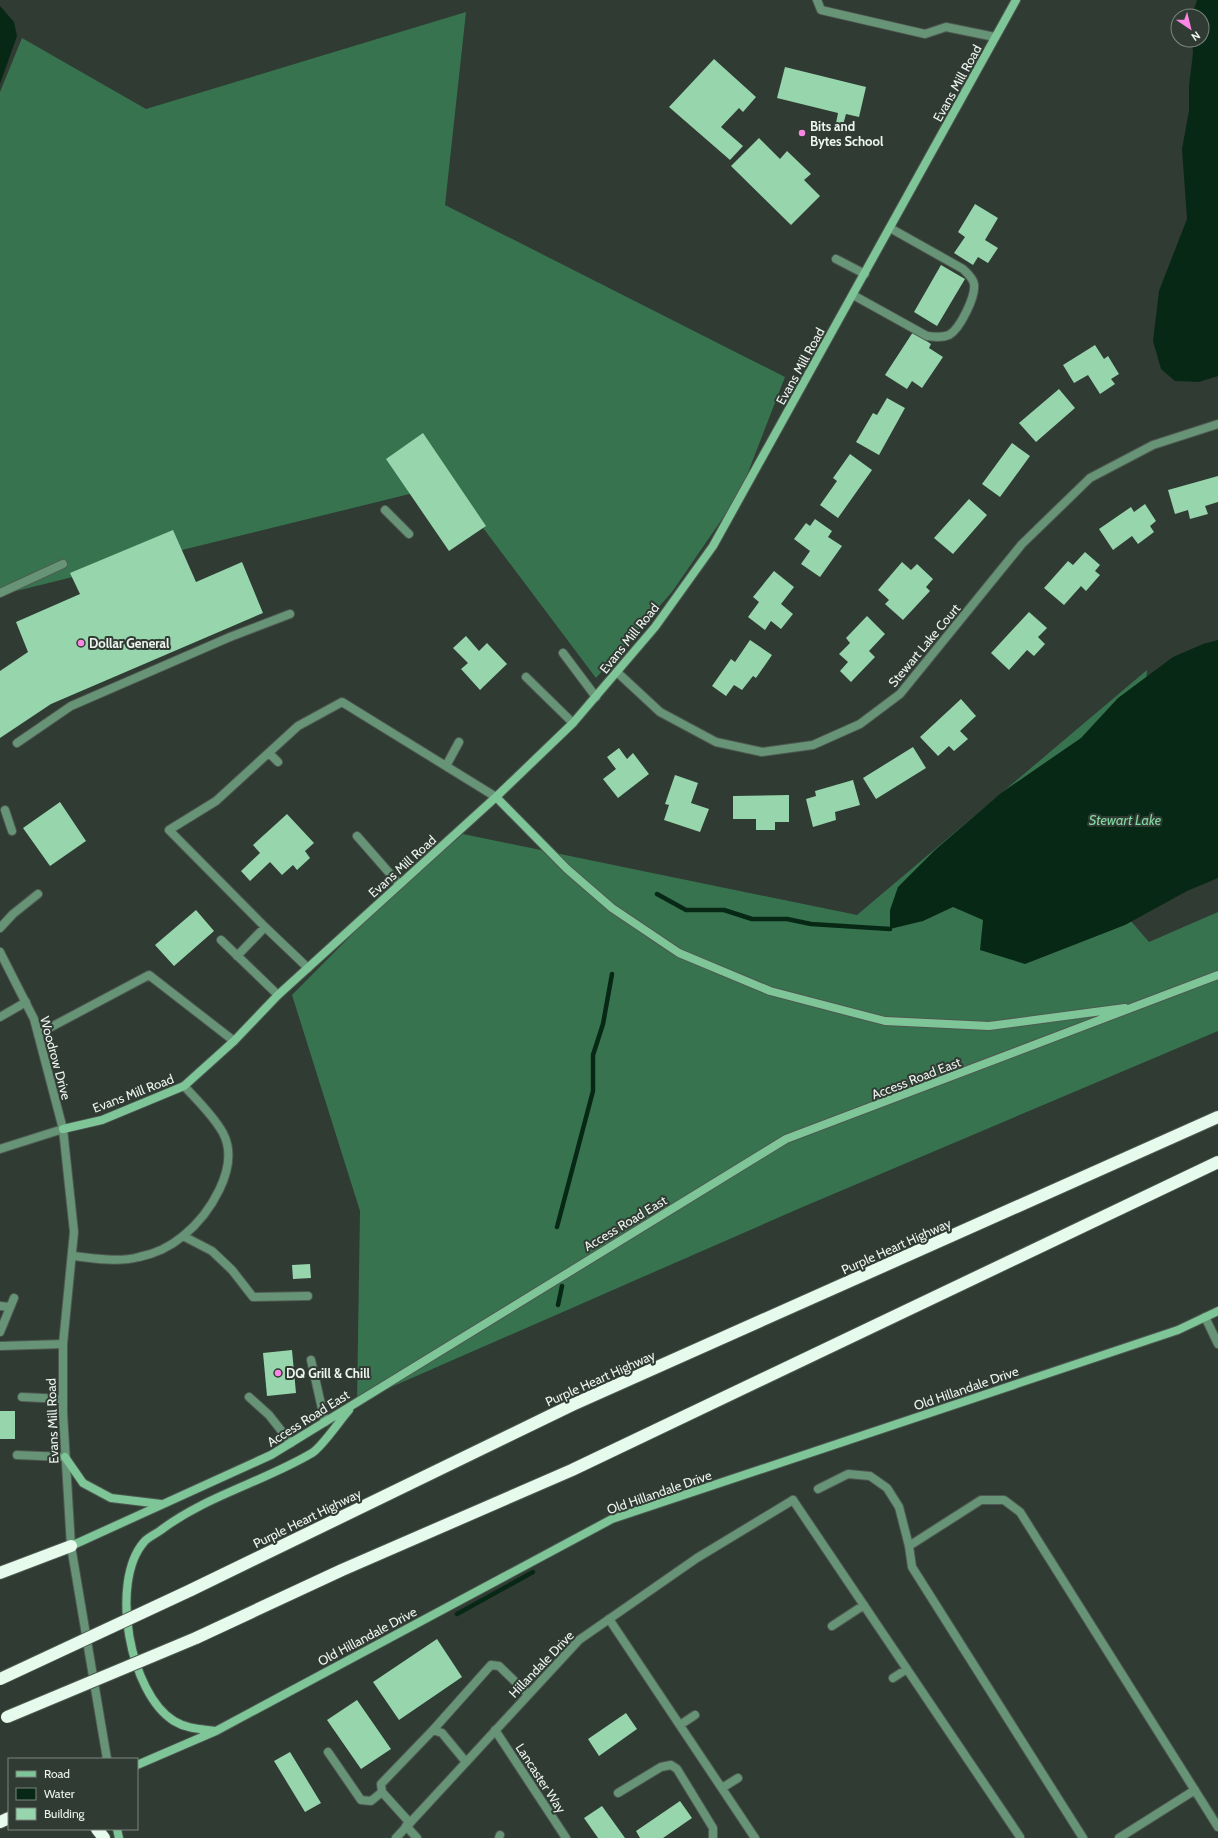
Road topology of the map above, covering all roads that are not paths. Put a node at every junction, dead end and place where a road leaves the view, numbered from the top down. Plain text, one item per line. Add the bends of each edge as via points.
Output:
1 (817, 0) edge
2 (1016, 0) edge
3 (995, 37) junction
4 (890, 228) junction
5 (836, 258) dead end
6 (865, 274) junction
7 (853, 295) junction
8 (1218, 424) edge
9 (385, 510) dead end
10 (409, 534) dead end
11 (64, 564) dead end
12 (0, 593) edge
13 (290, 614) dead end
14 (563, 653) dead end
15 (618, 673) junction
16 (526, 677) dead end
17 (596, 697) junction
18 (573, 723) junction
19 (459, 742) dead end
20 (17, 743) dead end
21 (269, 753) junction
22 (278, 762) dead end
23 (446, 766) junction
24 (496, 797) junction
25 (2, 810) edge
26 (12, 831) dead end
27 (357, 836) dead end
28 (399, 884) junction
29 (38, 894) dead end
30 (265, 927) junction
31 (0, 928) edge
32 (221, 940) dead end
33 (0, 952) edge
34 (237, 956) junction
35 (308, 968) junction
36 (1218, 975) edge
37 (278, 995) junction
38 (26, 1002) junction
39 (1140, 1006) junction
40 (0, 1018) edge
41 (38, 1034) junction
42 (234, 1041) junction
43 (184, 1086) junction
44 (1218, 1117) edge
45 (63, 1129) junction
46 (0, 1149) edge
47 (1218, 1162) edge
48 (183, 1236) junction
49 (72, 1256) junction
50 (308, 1296) dead end
51 (14, 1298) dead end
52 (0, 1306) edge
53 (10, 1307) junction
54 (1218, 1311) edge
55 (1205, 1317) junction
56 (0, 1332) edge
57 (63, 1344) junction
58 (1218, 1344) edge
59 (0, 1346) edge
60 (311, 1360) dead end
61 (22, 1397) dead end
62 (249, 1397) dead end
63 (63, 1399) junction
64 (355, 1403) junction
65 (325, 1422) junction
66 (290, 1443) junction
67 (17, 1455) dead end
68 (65, 1457) junction
69 (818, 1489) dead end
70 (162, 1504) junction
71 (71, 1546) junction
72 (909, 1546) junction
73 (0, 1573) edge
74 (864, 1605) junction
75 (609, 1619) junction
76 (832, 1626) dead end
77 (907, 1669) junction
78 (893, 1678) dead end
79 (0, 1679) edge
80 (528, 1694) junction
81 (695, 1715) dead end
82 (3, 1718) edge
83 (680, 1725) junction
84 (433, 1730) junction
85 (495, 1730) junction
86 (216, 1731) junction
87 (328, 1752) dead end
88 (106, 1758) edge
89 (466, 1762) junction
90 (138, 1765) edge
91 (738, 1778) dead end
92 (722, 1788) junction
93 (1195, 1790) junction
94 (382, 1792) junction
95 (618, 1793) dead end
96 (408, 1825) junction
97 (1218, 1827) edge
98 (98, 1830) edge
99 (1020, 1837) dead end
100 (104, 1838) edge
101 (396, 1838) edge
102 (417, 1838) edge
103 (566, 1838) edge
104 (713, 1838) edge
105 (755, 1838) edge
106 (1083, 1838) edge
107 (1119, 1838) edge

1 - 3 street via 820,10 925,34 946,27
2 - 3 main road, Evans Mill Road
3 - 4 main road, Evans Mill Road
4 - 6 main road, Evans Mill Road
4 - 7 street via 963,269 969,275 974,283 974,292 961,322 948,335 938,338 927,336
5 - 6 street
6 - 7 main road, Evans Mill Road
7 - 15 main road, Evans Mill Road via 713,546 655,627
8 - 15 street, Stewart Lake Court via 1154,445 1090,478 1022,544 900,694 860,724 813,745 762,752 716,742 660,712
9 - 10 street
11 - 12 street
13 - 20 street via 230,637 71,706
14 - 17 street
15 - 17 main road, Evans Mill Road
16 - 18 street
17 - 18 main road, Evans Mill Road
18 - 24 main road, Evans Mill Road
19 - 23 street
21 - 22 street
21 - 23 street via 298,726 342,702
21 - 30 street via 216,801 169,830
23 - 24 street
24 - 28 main road, Evans Mill Road
24 - 39 main road via 567,869 612,908 680,953 770,991 885,1021 989,1026
25 - 26 street
27 - 28 street
28 - 35 main road, Evans Mill Road
29 - 31 street
30 - 34 street
30 - 35 street
32 - 34 street
33 - 38 street, Woodrow Drive
34 - 37 street
35 - 37 main road, Evans Mill Road
36 - 39 main road, Access Road East
37 - 42 main road, Evans Mill Road
38 - 40 street
38 - 41 street, Woodrow Drive
39 - 64 main road, Access Road East via 786,1139
41 - 42 street via 149,975
41 - 45 street, Woodrow Drive
42 - 43 main road, Evans Mill Road
43 - 45 main road, Evans Mill Road via 102,1120
43 - 48 street via 206,1109 223,1134 228,1156 223,1185 204,1214
44 - 79 highway, Purple Heart Highway, bridge via 572,1406
45 - 46 street
45 - 49 street, Evans Mill Road via 74,1232
47 - 82 highway, bridge via 572,1470 342,1570 196,1638
48 - 49 street via 164,1248 138,1258 112,1260
48 - 50 street via 212,1251 232,1270 253,1297
49 - 57 street, Evans Mill Road
51 - 53 street
52 - 53 street
53 - 56 street
54 - 55 main road, Old Hillandale Drive
55 - 58 street
55 - 86 main road, Old Hillandale Drive via 1178,1330 612,1519
57 - 59 street
57 - 63 street, Evans Mill Road
60 - 65 street
61 - 63 street
62 - 66 street via 269,1415
63 - 68 street, Evans Mill Road
64 - 65 main road, Access Road East
64 - 86 main road via 313,1453 178,1518 144,1542 131,1566 126,1615 138,1668 146,1688 159,1707 174,1721 190,1728
65 - 66 main road, Access Road East
66 - 70 main road, Access Road East via 271,1455
67 - 68 street
68 - 70 main road via 83,1483 110,1498
68 - 71 street, Evans Mill Road
69 - 72 street via 848,1474 870,1476 887,1488 899,1507
70 - 71 main road, Access Road East
71 - 73 highway
71 - 88 street, Evans Mill Road
72 - 93 street via 981,1500 1004,1500 1020,1512
72 - 106 street via 912,1567
74 - 75 street, Hillandale Drive via 793,1500 697,1558
74 - 76 street
74 - 77 street
75 - 80 street, Hillandale Drive via 579,1640
75 - 83 street
77 - 78 street
77 - 99 street
80 - 84 street via 499,1666 491,1665
80 - 85 street, Hillandale Drive
81 - 83 street
83 - 92 street
84 - 89 street via 442,1733
84 - 94 street via 381,1784
85 - 89 street, Hillandale Drive
85 - 103 street, Lancaster Way
86 - 90 main road, Old Hillandale Drive
87 - 94 street via 361,1800 371,1801
89 - 96 street, Hillandale Drive
91 - 92 street
92 - 105 street
93 - 97 street
93 - 107 street
94 - 96 street
95 - 104 street via 661,1767 671,1765 677,1768 713,1828
96 - 101 street, Hillandale Drive
96 - 102 street
98 - 100 highway

